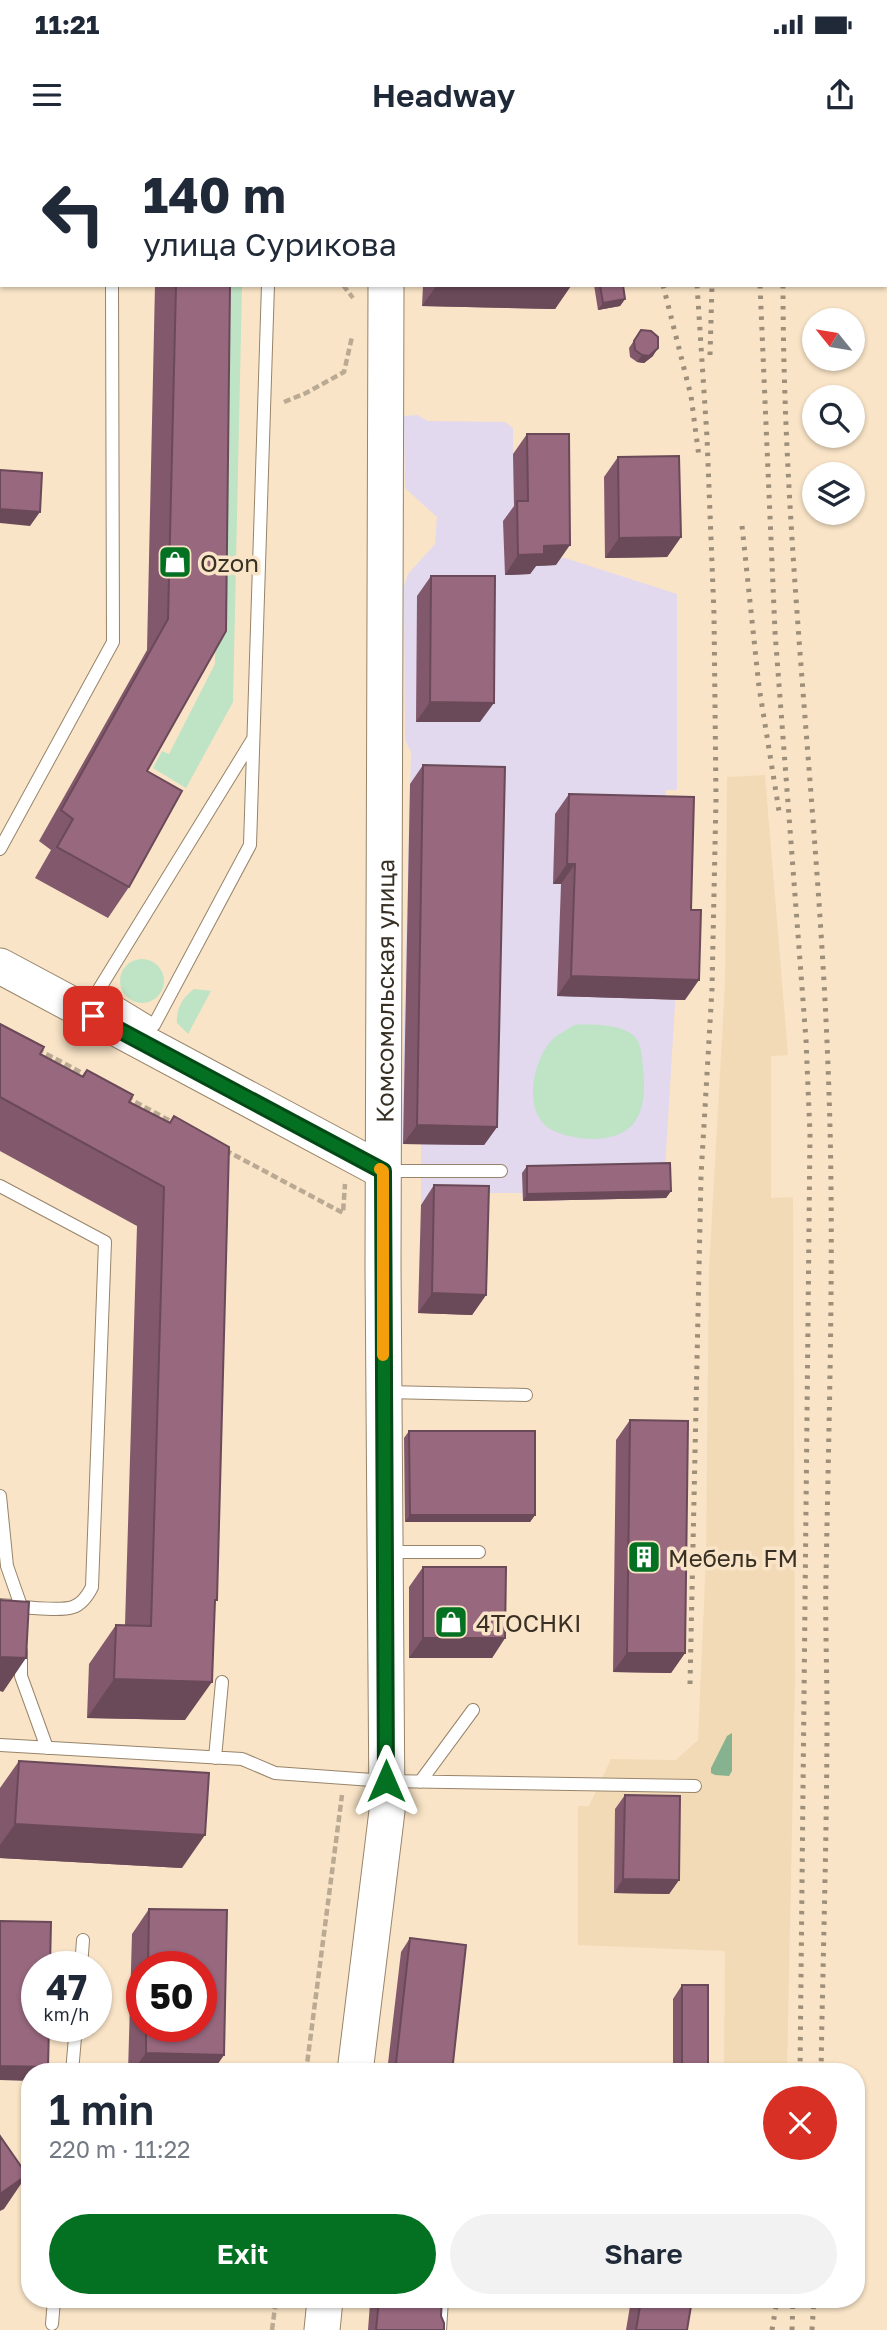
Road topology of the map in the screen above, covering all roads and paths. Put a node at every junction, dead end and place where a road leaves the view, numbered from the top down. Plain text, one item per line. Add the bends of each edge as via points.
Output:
1 (112, 287) edge
2 (268, 287) edge
3 (386, 287) edge
4 (353, 336) dead end
5 (264, 410) junction
6 (253, 739) junction
7 (0, 849) edge
8 (0, 966) edge
9 (37, 1049) edge
10 (98, 1082) edge
11 (122, 1095) edge
12 (184, 1128) edge
13 (220, 1147) edge
14 (347, 1152) junction
15 (383, 1171) junction
16 (501, 1171) dead end
17 (0, 1185) edge
18 (384, 1392) junction
19 (526, 1395) dead end
20 (0, 1496) edge
21 (384, 1552) junction
22 (479, 1552) dead end
23 (0, 1605) edge
24 (21, 1606) junction
25 (21, 1620) edge
26 (21, 1634) edge
27 (222, 1682) dead end
28 (473, 1710) dead end
29 (0, 1745) edge
30 (47, 1748) junction
31 (215, 1758) junction
32 (344, 1779) junction
33 (386, 1781) junction
34 (420, 1782) junction
35 (695, 1786) dead end
36 (83, 1940) dead end
37 (82, 1951) edge
38 (75, 2042) edge
39 (73, 2063) edge
40 (307, 2063) edge
41 (356, 2063) edge
42 (53, 2308) edge
43 (275, 2308) edge
44 (324, 2308) edge
45 (441, 2308) edge
46 (52, 2324) dead end
47 (272, 2330) edge
48 (322, 2330) edge
49 (440, 2330) edge

1 - 7 lane via 113,642
2 - 5 lane
3 - 15 main road, Комсомольская улица
4 - 5 path via 344,372
5 - 6 lane
6 - 6 lane via 250,845 154,1025 98,992
8 - 14 main road
9 - 10 path
11 - 12 path
13 - 14 path via 343,1213
14 - 15 main road
15 - 16 lane
15 - 18 main road, Комсомольская улица
17 - 24 lane via 105,1242 92,1587 73,1607
18 - 19 lane
18 - 21 main road, Комсомольская улица
20 - 24 lane via 7,1566
21 - 22 lane
21 - 33 main road, Комсомольская улица
23 - 24 lane
24 - 25 lane
26 - 30 lane via 21,1676
27 - 31 lane
28 - 34 lane
29 - 30 lane
30 - 31 lane
31 - 32 lane via 242,1759 275,1773
32 - 33 lane
32 - 40 path
33 - 34 lane
33 - 41 main road, Комсомольская улица via 387,1811
34 - 35 lane
36 - 37 lane
38 - 39 lane
42 - 46 lane
43 - 47 path
44 - 48 main road
45 - 49 lane

